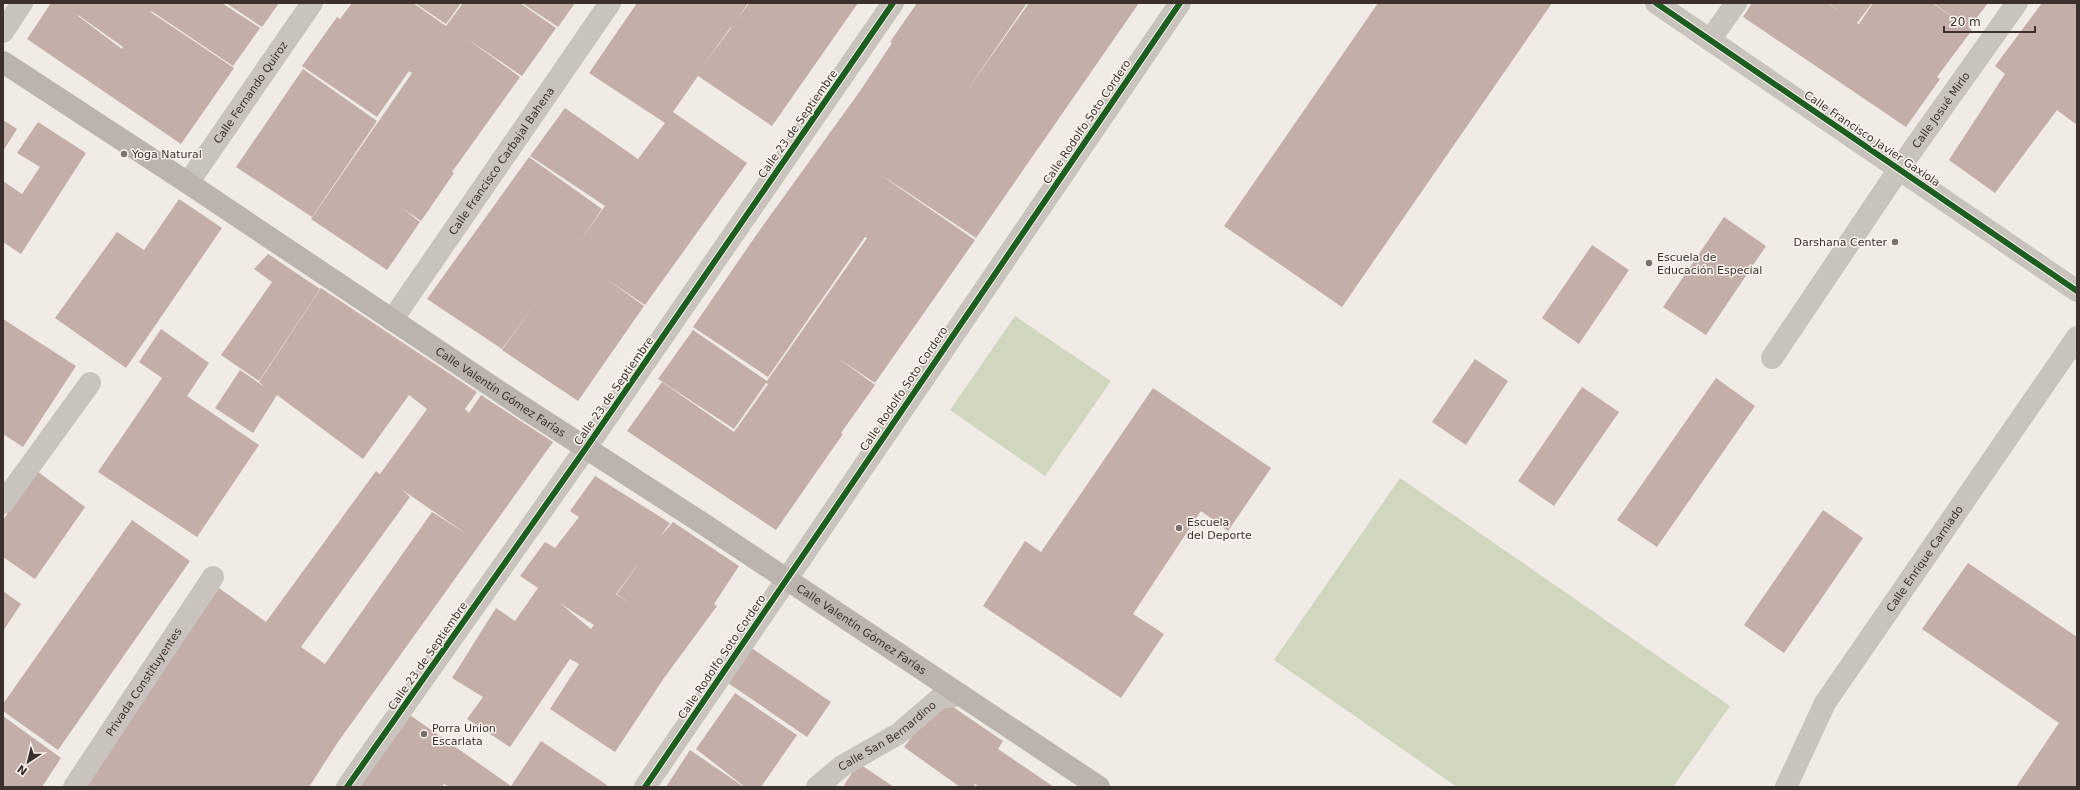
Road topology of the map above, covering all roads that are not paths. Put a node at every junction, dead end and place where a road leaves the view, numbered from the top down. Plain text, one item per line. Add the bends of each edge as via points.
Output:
1 (22, 3) edge
2 (312, 3) edge
3 (610, 3) edge
4 (893, 3) edge
5 (1180, 3) edge
6 (1656, 3) edge
7 (1736, 3) edge
8 (2017, 3) edge
9 (3, 32) edge
10 (1710, 40) junction
11 (3, 62) edge
12 (1899, 169) junction
13 (188, 183) junction
14 (2077, 291) edge
15 (392, 320) junction
16 (2077, 337) edge
17 (1772, 358) dead end
18 (90, 383) dead end
19 (586, 448) junction
20 (3, 503) edge
21 (213, 577) dead end
22 (786, 580) junction
23 (961, 695) junction
24 (74, 787) edge
25 (347, 787) edge
26 (645, 787) edge
27 (818, 787) edge
28 (1098, 787) edge
29 (1786, 787) edge

1 - 9 street
2 - 13 street, Calle Fernando Quiroz
3 - 15 street, Calle Francisco Carbajal Bahena
4 - 19 street, Calle 23 de Septiembre
5 - 22 street, Calle Rodolfo Soto Cordero
6 - 10 street, Calle Francisco Javier Gaxiola
7 - 10 street
8 - 12 street, Calle Josué Mirlo
10 - 12 street, Calle Francisco Javier Gaxiola
11 - 13 main road, Calle Valentín Gómez Farías
12 - 14 street, Calle Francisco Javier Gaxiola
12 - 17 street, Calle Josué Mirlo
13 - 15 main road, Calle Valentín Gómez Farías
15 - 19 main road, Calle Valentín Gómez Farías
16 - 29 street, Calle Enrique Carniado via 1825,703
18 - 20 street
19 - 22 main road, Calle Valentín Gómez Farías
19 - 25 street, Calle 23 de Septiembre
21 - 24 street, Privada Constituyentes
22 - 23 main road, Calle Valentín Gómez Farías
22 - 26 street, Calle Rodolfo Soto Cordero
23 - 27 street, Calle San Bernardino via 940,698 898,734 842,766
23 - 28 main road, Calle Valentín Gómez Farías

